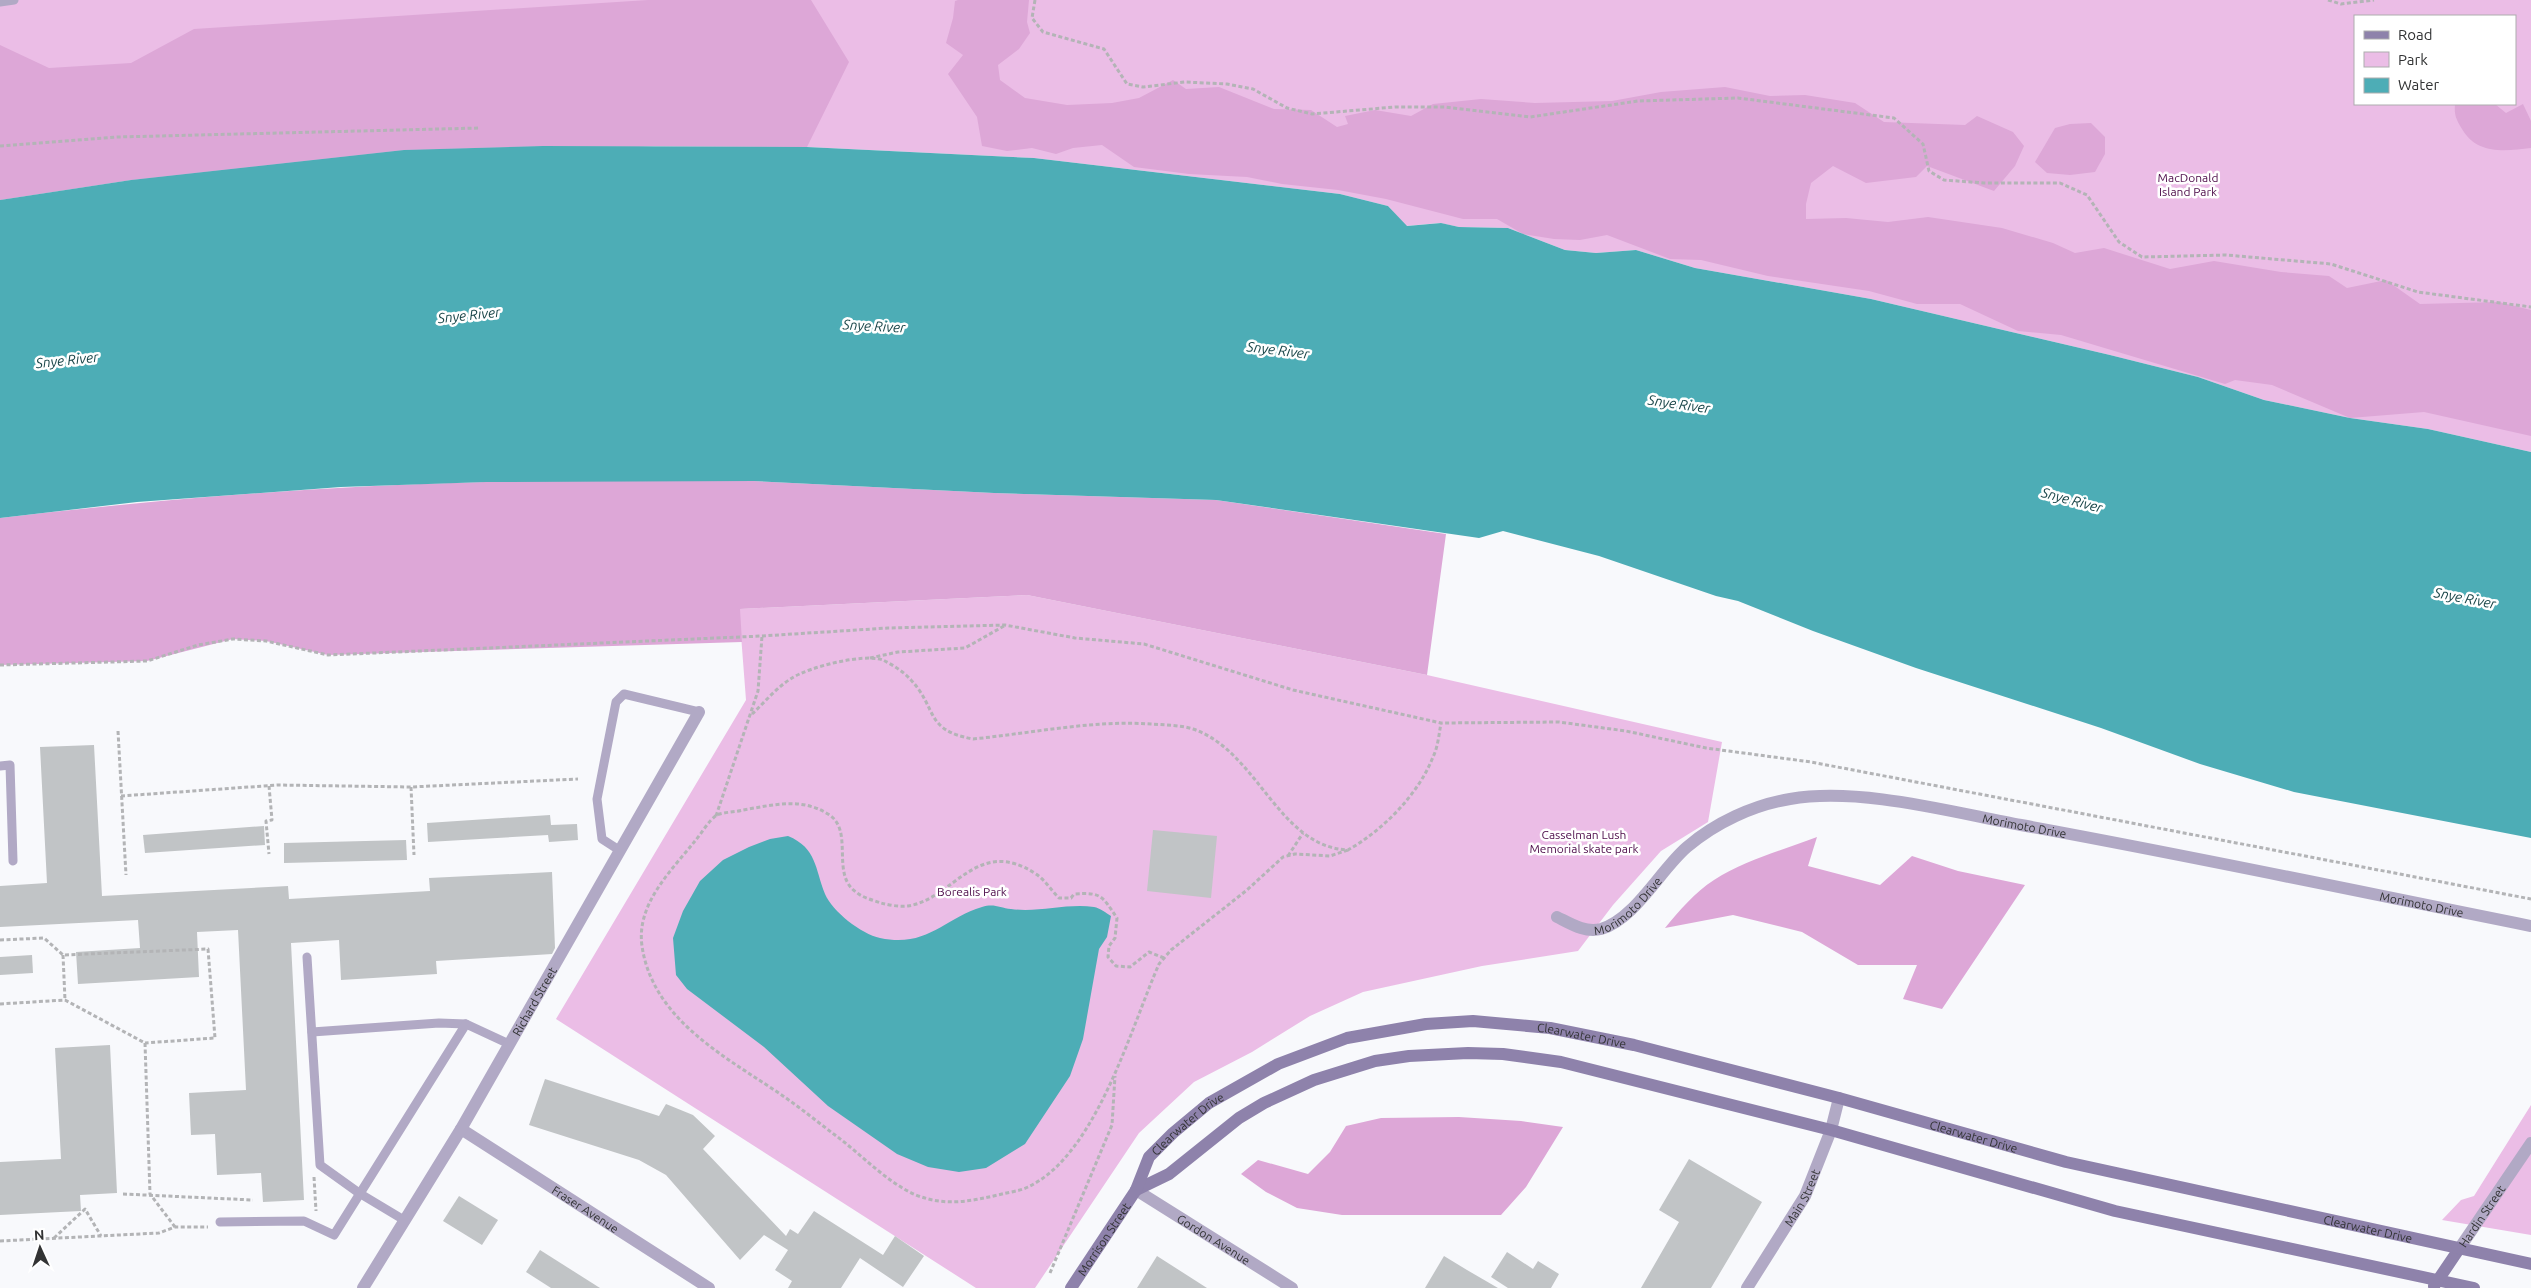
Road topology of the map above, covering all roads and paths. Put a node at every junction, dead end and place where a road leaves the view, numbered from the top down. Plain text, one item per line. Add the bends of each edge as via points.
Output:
1 (14, 0) edge
2 (1035, 0) edge
3 (2328, 0) edge
4 (2374, 0) edge
5 (0, 2) edge
6 (480, 128) dead end
7 (0, 146) edge
8 (2531, 307) edge
9 (1005, 625) junction
10 (762, 636) junction
11 (864, 659) junction
12 (0, 665) edge
13 (698, 712) joint
14 (752, 714) junction
15 (1441, 723) junction
16 (118, 731) dead end
17 (0, 766) edge
18 (578, 779) dead end
19 (268, 786) junction
20 (411, 787) junction
21 (121, 796) junction
22 (716, 816) junction
23 (1303, 833) junction
24 (619, 850) junction
25 (1348, 850) junction
26 (269, 854) dead end
27 (414, 855) dead end
28 (1288, 856) junction
29 (14, 861) dead end
30 (126, 875) dead end
31 (2531, 899) edge
32 (1557, 917) dead end
33 (2531, 926) edge
34 (0, 940) edge
35 (64, 955) junction
36 (307, 957) dead end
37 (1164, 958) junction
38 (65, 1000) junction
39 (0, 1004) edge
40 (466, 1024) junction
41 (312, 1032) junction
42 (145, 1043) junction
43 (509, 1044) junction
44 (1115, 1073) junction
45 (1839, 1098) junction
46 (461, 1129) junction
47 (1831, 1130) junction
48 (2531, 1143) edge
49 (313, 1174) dead end
50 (1136, 1190) junction
51 (359, 1193) junction
52 (123, 1194) dead end
53 (150, 1194) junction
54 (252, 1200) dead end
55 (404, 1220) junction
56 (308, 1223) junction
57 (218, 1224) joint
58 (175, 1227) junction
59 (102, 1236) junction
60 (54, 1238) junction
61 (0, 1241) edge
62 (2459, 1249) junction
63 (2531, 1264) edge
64 (1050, 1273) dead end
65 (2435, 1284) edge
66 (363, 1288) edge
67 (709, 1288) edge
68 (1071, 1288) edge
69 (1292, 1288) edge
70 (1747, 1288) edge
71 (2474, 1288) edge

1 - 5 lane
2 - 8 path via 1032,18 1043,32 1104,49 1127,84 1143,87 1185,82 1227,84 1253,89 1287,108 1312,114 1395,107 1445,107 1530,117 1638,101 1738,98 1894,118 1923,144 1929,171 1944,180 2060,183 2087,194 2119,242 2142,257 2226,255 2331,264 2418,292
3 - 4 path via 2342,4
6 - 7 path via 118,137
9 - 10 path
9 - 11 path via 965,648 898,652
9 - 15 path via 1075,638 1144,644 1293,690
10 - 12 path via 328,655 266,641 233,639 198,645 147,661
10 - 14 path via 758,691
11 - 14 path via 804,671 790,679
11 - 23 path via 882,660 898,669 912,681 943,730 956,736 973,739 1100,724 1135,723 1194,729 1220,744 1243,765
13 - 24 street, Richard Street
13 - 24 lane via 624,694 616,702 596,799 602,839
14 - 22 path
15 - 25 path via 1434,756 1424,777 1376,829
15 - 31 path via 1558,722 1626,731 1706,748 1821,764
16 - 21 path
17 - 29 lane via 10,766
18 - 20 path
19 - 20 path
19 - 21 path
19 - 26 path via 272,820 266,821
20 - 27 path
21 - 30 path
22 - 37 path via 779,802 822,811 833,817 839,826 846,882 855,892 888,904 906,906 922,902 975,867 994,862 1023,867 1044,881 1058,898 1071,898 1080,893 1100,894 1104,898 1117,918 1115,938 1109,946 1108,957 1116,966 1130,967 1149,952
22 - 44 path via 669,871 649,904 642,924 642,947 663,999 686,1026 722,1057 785,1097 884,1174 915,1194 941,1202 958,1203 1027,1188 1066,1158 1089,1124
23 - 25 path via 1324,846
23 - 28 path
24 - 43 street, Richard Street
25 - 28 path via 1330,856
28 - 37 path via 1272,865 1247,890 1194,930
32 - 33 street, Morimoto Drive via 1578,928 1600,929 1617,921 1687,847 1728,820 1754,808 1790,799 1826,796 1886,800 2009,822
34 - 35 path via 44,938
35 - 38 path
35 - 42 path via 208,949 215,1038
36 - 41 lane
37 - 44 path via 1149,986
38 - 39 path
38 - 42 path
40 - 41 lane
40 - 43 lane
40 - 51 lane
41 - 51 lane via 320,1165
42 - 53 path
43 - 46 street, Richard Street
44 - 64 path via 1112,1125
45 - 47 street, Main Street
45 - 50 main road, Clearwater Drive via 1719,1065 1550,1028 1473,1021 1426,1024 1347,1038 1257,1075 1209,1103 1173,1133 1149,1158
45 - 62 main road, Clearwater Drive via 2066,1162
46 - 55 street, Richard Street
46 - 67 street, Fraser Avenue
47 - 50 main road, Clearwater Drive via 1561,1062 1504,1054 1435,1053 1375,1061 1288,1091 1239,1118 1169,1174
47 - 65 main road, Clearwater Drive via 2115,1211
47 - 70 street, Main Street via 1805,1196
48 - 62 street, Hardin Street
49 - 56 path via 317,1224
50 - 68 main road, Morrison Street
50 - 69 street, Gordon Avenue
51 - 55 lane
51 - 56 lane via 334,1235
52 - 53 path
53 - 54 path
53 - 58 path
55 - 66 street, Richard Street
56 - 57 lane
57 - 58 path
58 - 59 path via 159,1233
59 - 60 path
59 - 60 path via 85,1209
60 - 61 path
62 - 63 main road, Clearwater Drive
62 - 65 main road, Hardin Street
65 - 71 main road, Clearwater Drive

